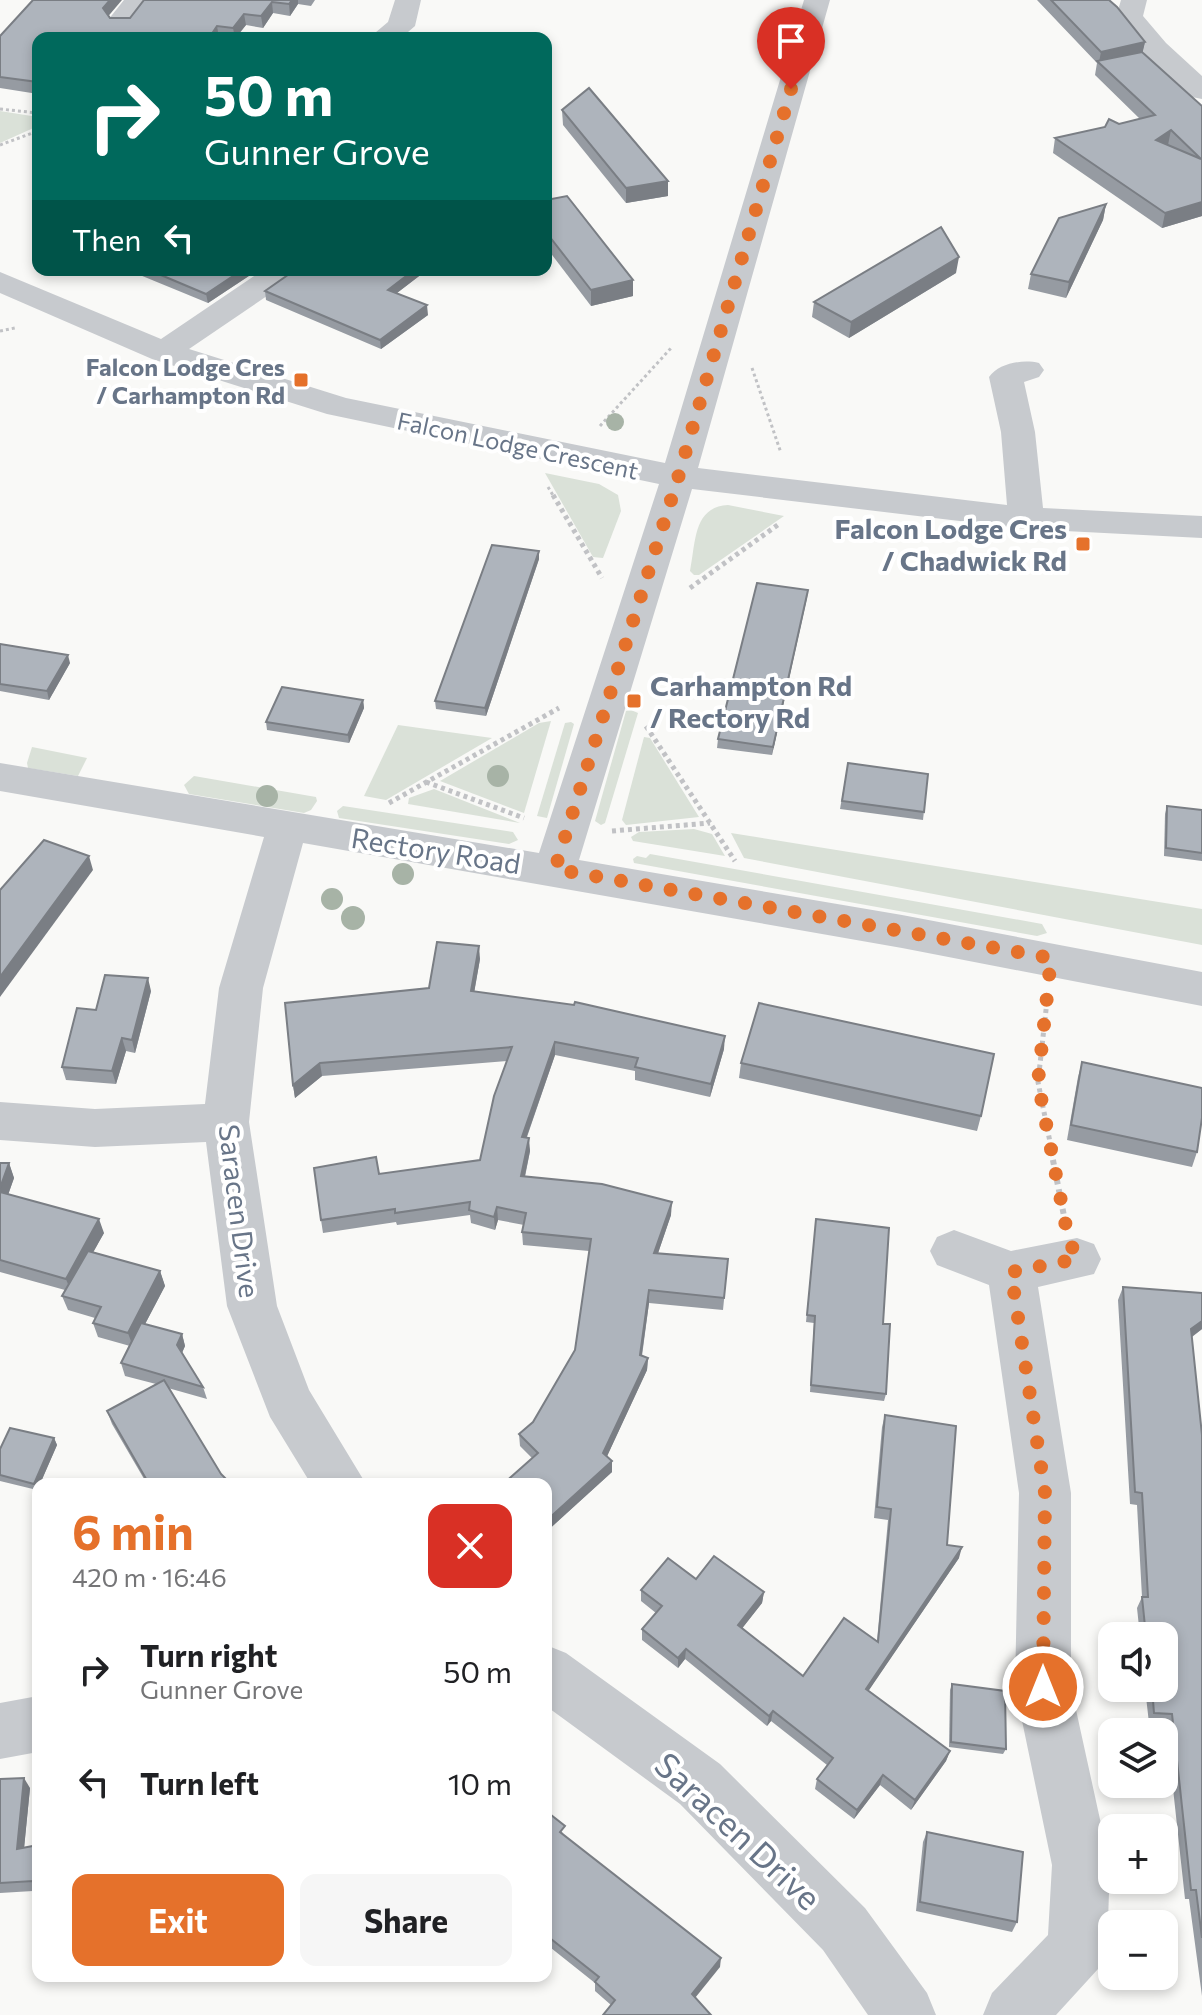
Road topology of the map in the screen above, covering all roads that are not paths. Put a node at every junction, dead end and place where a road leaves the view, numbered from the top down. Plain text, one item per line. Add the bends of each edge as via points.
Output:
1 (408, 0) edge
2 (817, 0) edge
3 (1134, 0) edge
4 (392, 32) edge
5 (1202, 91) edge
6 (275, 276) edge
7 (0, 281) edge
8 (164, 352) junction
9 (1027, 370) dead end
10 (678, 478) junction
11 (1026, 518) junction
12 (1202, 527) edge
13 (0, 777) edge
14 (287, 827) junction
15 (555, 869) junction
16 (1202, 989) edge
17 (0, 1121) edge
18 (226, 1122) junction
19 (954, 1251) dead end
20 (1077, 1259) road end
21 (1011, 1272) junction
22 (336, 1478) edge
23 (552, 1676) edge
24 (32, 1725) edge
25 (0, 1731) edge
26 (905, 2015) edge
27 (1014, 2015) edge

1 - 4 street via 401,26
2 - 10 street
3 - 5 street via 1129,17
6 - 8 street
7 - 8 street, Falcon Lodge Crescent
8 - 10 street, Falcon Lodge Crescent via 339,407
9 - 11 street via 1006,377 1018,432
10 - 11 street, Falcon Lodge Crescent
10 - 15 street
11 - 12 street, Falcon Lodge Crescent
13 - 14 street, Rectory Road
14 - 15 street, Rectory Road
14 - 18 street, Saracen Drive via 241,988
15 - 16 street, Rectory Road
17 - 18 street via 95,1128
18 - 22 street, Saracen Drive via 252,1306 288,1401
19 - 21 street
20 - 21 street
21 - 27 street via 1045,1493 1043,1687 1081,1865 1077,1948
23 - 26 street, Saracen Drive via 700,1784 844,1929
24 - 25 street

